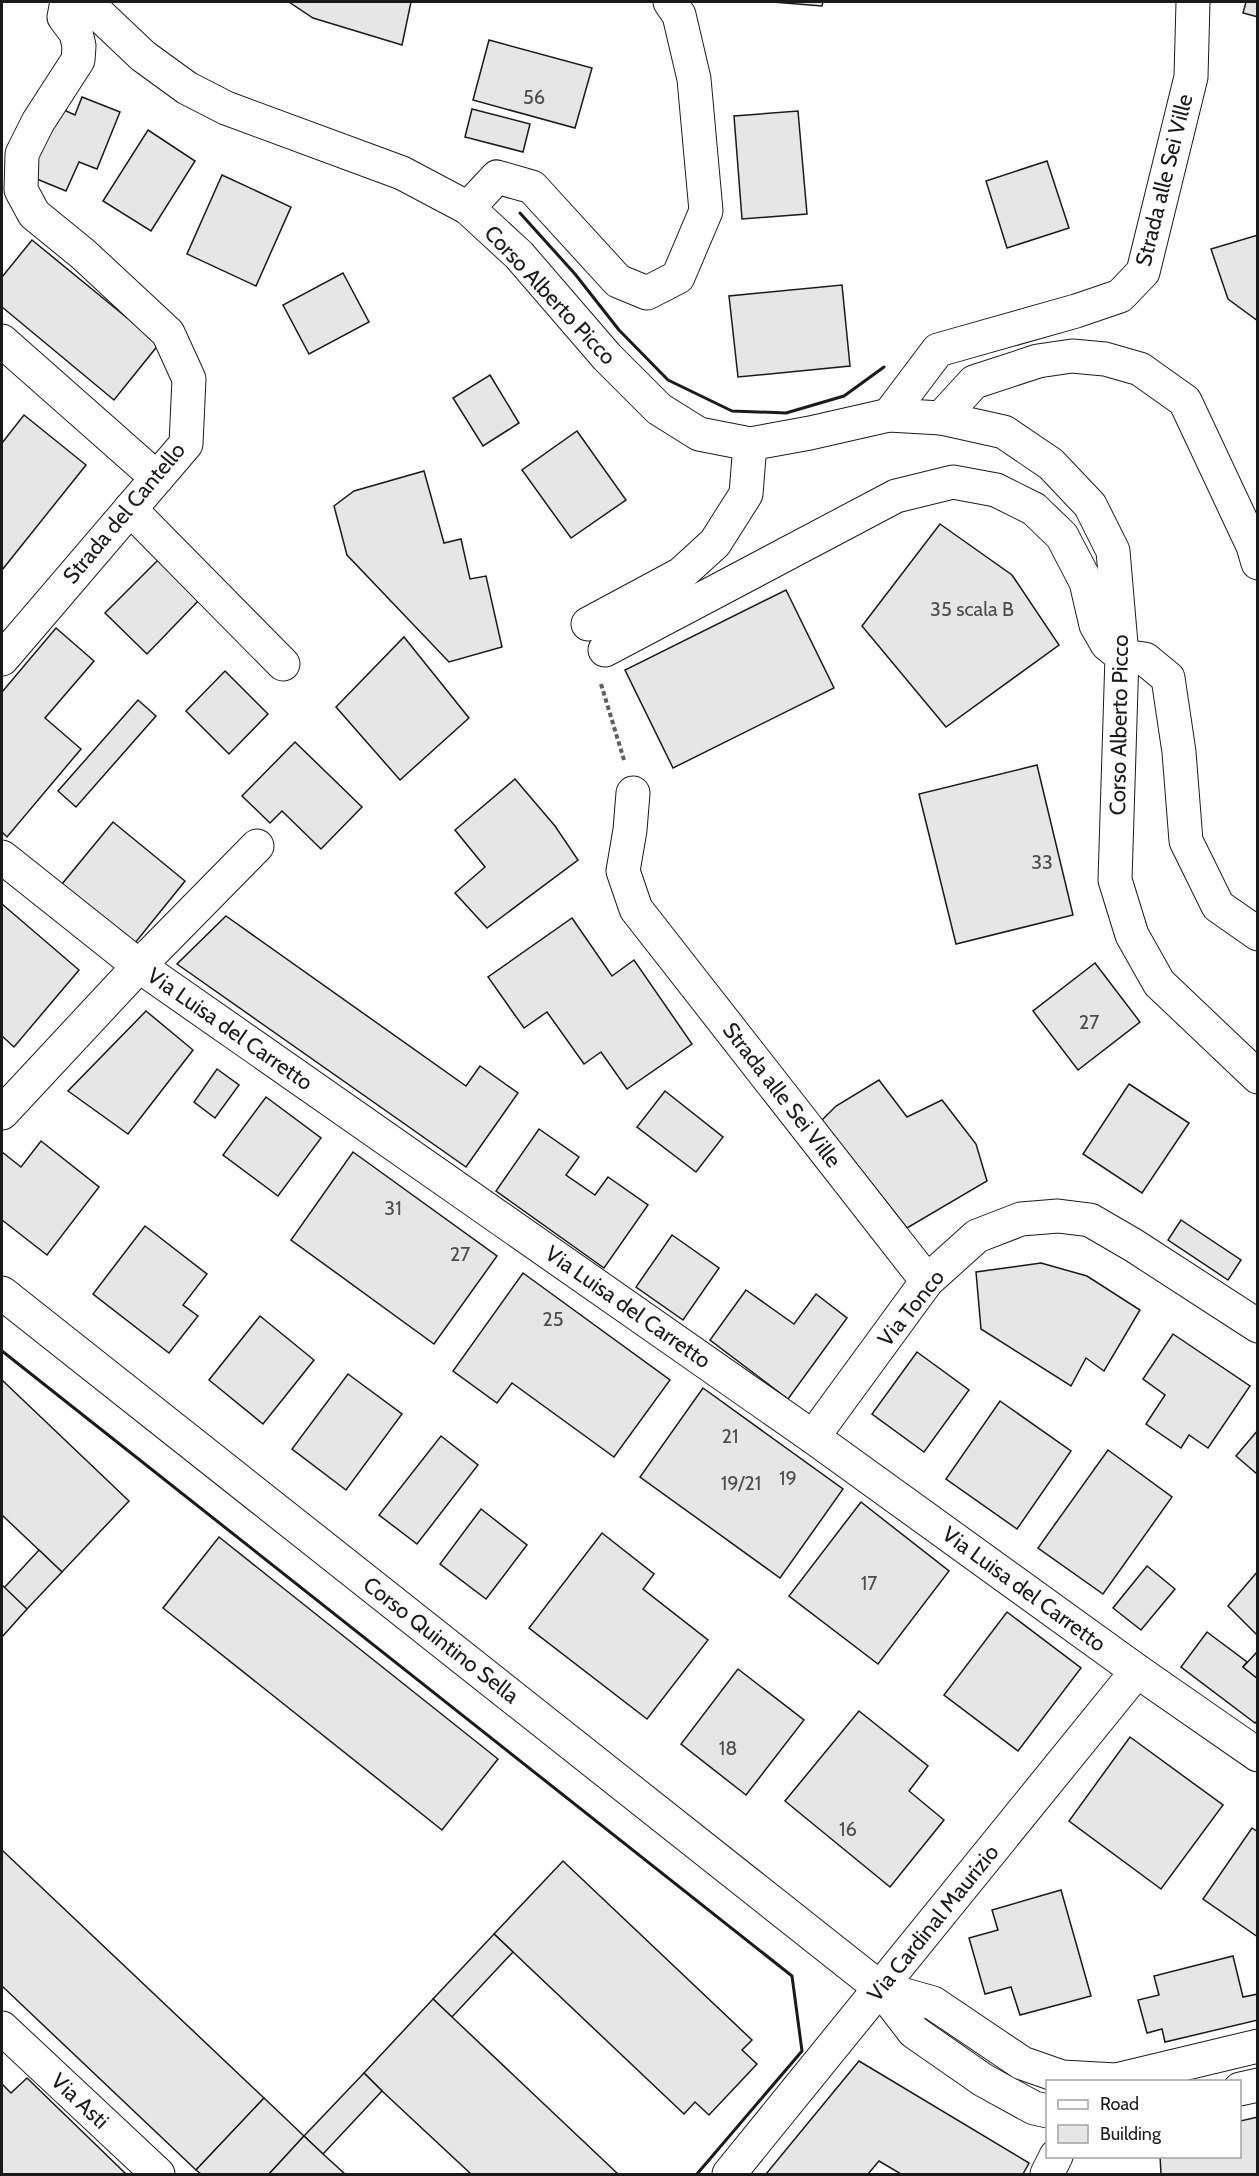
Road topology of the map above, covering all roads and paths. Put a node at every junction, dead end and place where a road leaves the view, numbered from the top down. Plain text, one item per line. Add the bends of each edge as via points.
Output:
1 (67, 2) edge
2 (86, 2) edge
3 (670, 2) edge
4 (1193, 2) edge
5 (468, 208) junction
6 (2, 342) edge
7 (889, 415) junction
8 (941, 418) junction
9 (750, 444) junction
10 (157, 478) junction
11 (130, 509) junction
12 (1257, 563) edge
13 (598, 651) junction
14 (1122, 656) junction
15 (2, 659) edge
16 (283, 664) dead end
17 (633, 793) joint
18 (257, 846) dead end
19 (2, 857) edge
20 (1257, 934) edge
21 (139, 966) junction
22 (1257, 1077) edge
23 (2, 1113) edge
24 (927, 1281) junction
25 (2, 1293) edge
26 (1257, 1326) edge
27 (813, 1437) junction
28 (1137, 1671) junction
29 (1257, 1755) edge
30 (880, 1988) junction
31 (2, 2028) edge
32 (1257, 2046) edge
33 (1257, 2085) edge
34 (1241, 2089) edge
35 (1046, 2111) edge
36 (1056, 2158) edge
37 (158, 2175) edge
38 (729, 2175) edge
39 (1047, 2175) edge

1 - 10 street, Strada del Cantello via 64,17 76,33 78,60 22,154 21,190 34,214 168,333 189,380 186,444
2 - 5 street, Corso Alberto Picco via 143,56 178,82 226,108 402,173
3 - 5 street via 679,15 694,80 706,211 678,277 647,293 618,281 532,187 497,177
4 - 7 street, Strada alle Sei Ville via 1191,77 1143,272 1120,296 938,350
5 - 9 street, Corso Alberto Picco via 519,255 607,357 659,409 699,434
6 - 10 street
7 - 8 street, Corso Alberto Picco
7 - 9 street, Corso Alberto Picco
8 - 12 street via 974,382 1038,361 1072,356 1104,359 1140,369 1185,401 1253,546
8 - 14 street, Corso Alberto Picco via 1004,432 1051,464 1090,505 1113,551
9 - 13 street via 746,494 715,543
10 - 11 street, Strada del Cantello
11 - 15 street, Strada del Cantello
11 - 16 street
13 - 14 street via 896,496 953,482 996,490 1034,509 1062,536 1086,582 1096,625 1107,644
13 - 17 path
14 - 20 street via 1145,659 1168,678 1186,841 1218,906
14 - 22 street, Corso Alberto Picco via 1115,880 1132,935 1159,984
17 - 24 street, Strada alle Sei Ville via 623,871 636,909
18 - 21 street
19 - 21 street, Via Luisa del Carretto
21 - 23 street
21 - 27 street, Via Luisa del Carretto
24 - 26 street, Via Tonco via 977,1236 1021,1219 1058,1216 1090,1220
24 - 27 street, Via Tonco
25 - 30 street, Corso Quintino Sella
27 - 28 street, Via Luisa del Carretto
28 - 29 street, Via Luisa del Carretto
28 - 30 street, Via Cardinal Maurizio
30 - 32 street, Corso Quintino Sella via 933,2003 1022,2063 1062,2077 1116,2080
30 - 35 street, Corso Quintino Sella via 914,2032 983,2080
30 - 38 street, Via Cardinal Maurizio
31 - 37 street, Via Asti
33 - 34 street
36 - 39 street

